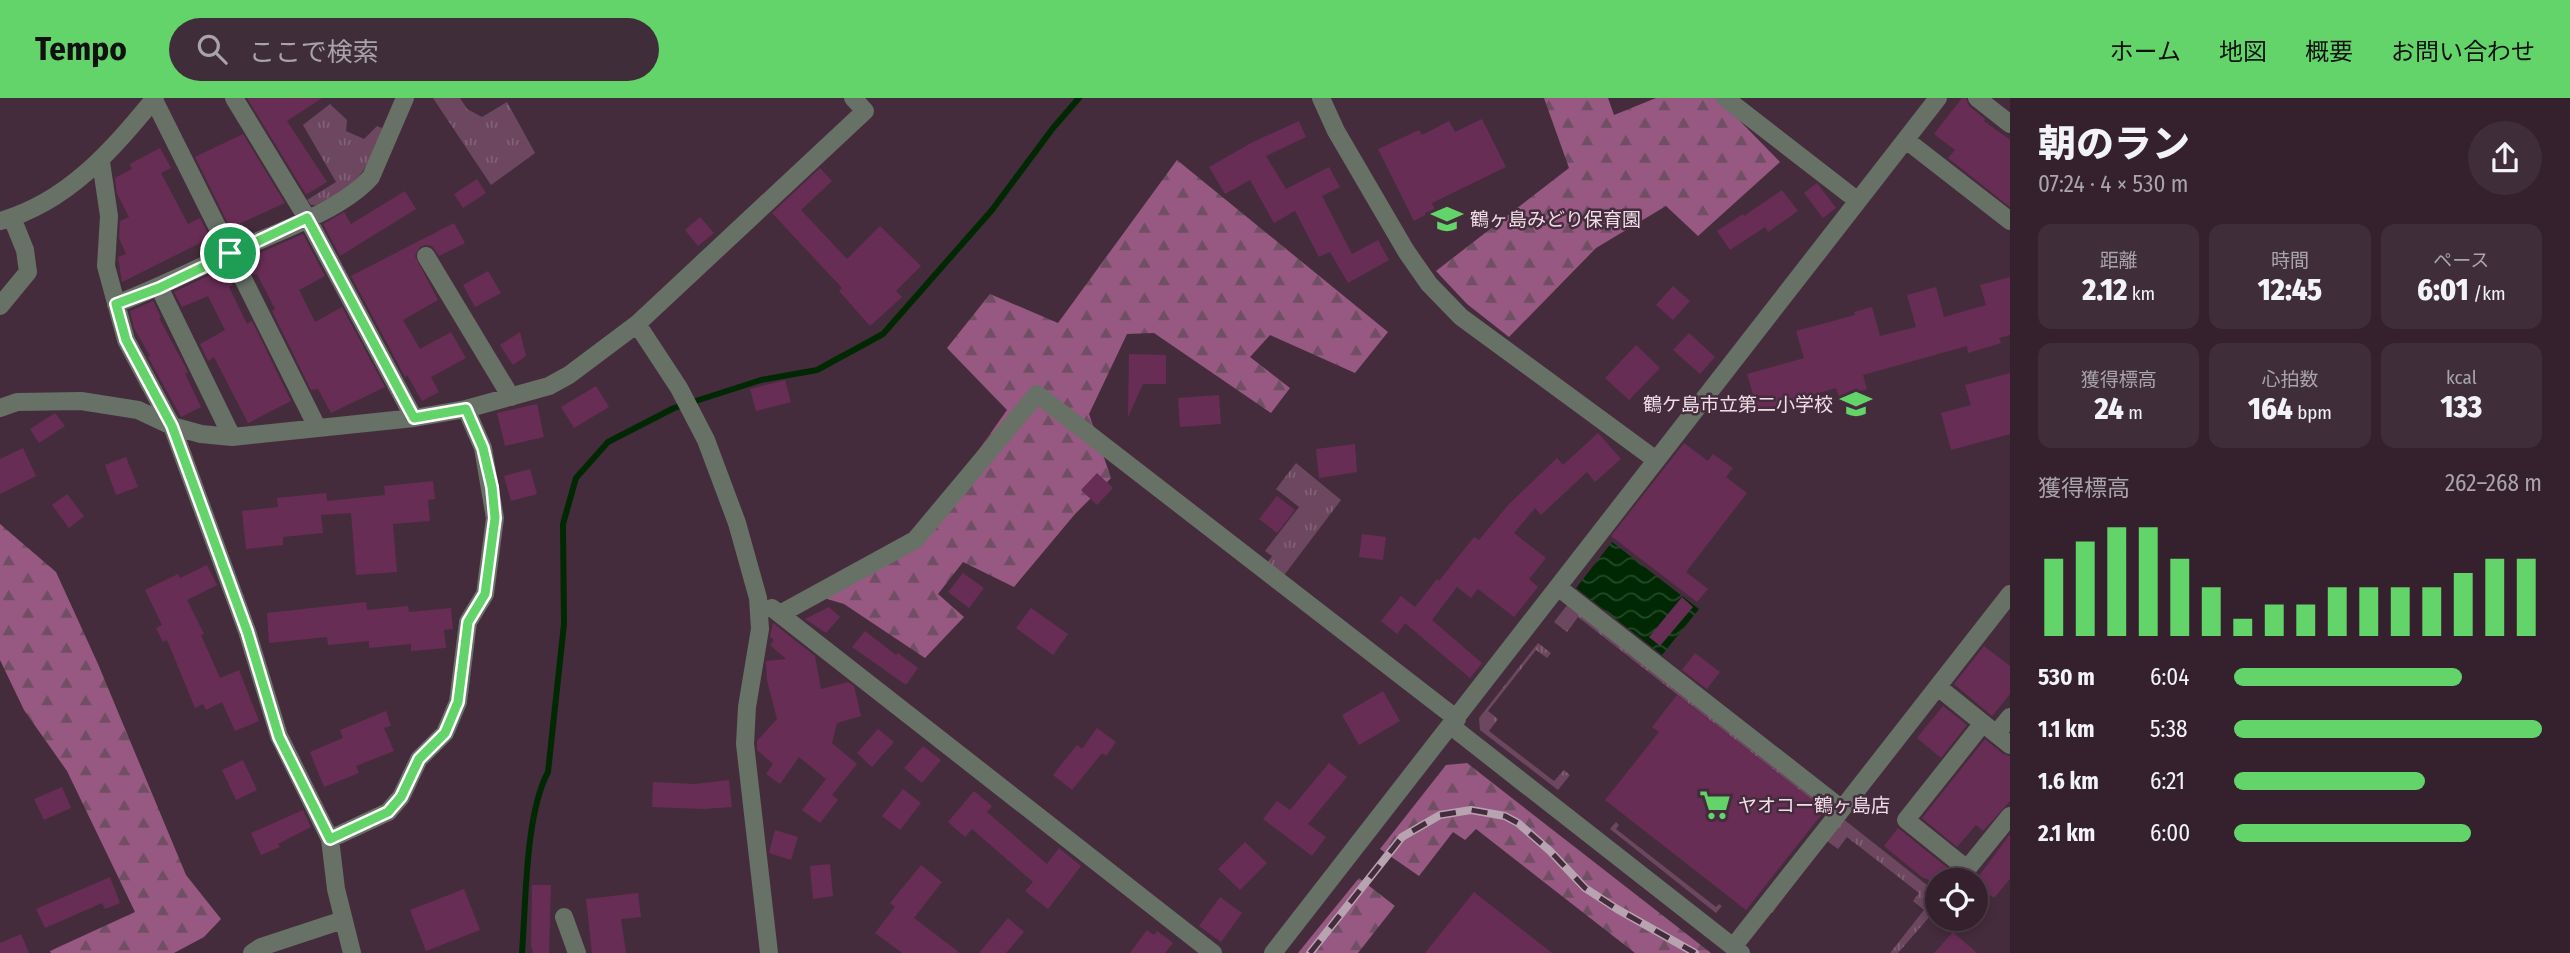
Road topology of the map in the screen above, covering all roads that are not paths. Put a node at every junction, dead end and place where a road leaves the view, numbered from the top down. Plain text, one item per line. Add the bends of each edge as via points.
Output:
1 (234, 98) edge
2 (405, 98) edge
3 (853, 98) edge
4 (1321, 98) edge
5 (1725, 98) edge
6 (1938, 98) edge
7 (1978, 98) edge
8 (154, 99) edge
9 (2010, 124) edge
10 (1906, 140) junction
11 (101, 162) junction
12 (1858, 201) junction
13 (307, 218) junction
14 (6, 220) edge
15 (2010, 220) edge
16 (230, 253) junction
17 (426, 256) dead end
18 (159, 288) junction
19 (116, 304) junction
20 (0, 306) edge
21 (637, 324) junction
22 (510, 397) junction
23 (0, 408) edge
24 (466, 409) junction
25 (414, 418) junction
26 (172, 426) junction
27 (317, 427) junction
28 (232, 437) junction
29 (1656, 460) junction
30 (1559, 588) junction
31 (2010, 594) edge
32 (758, 598) junction
33 (780, 614) junction
34 (1938, 687) junction
35 (2010, 717) edge
36 (1454, 723) junction
37 (1996, 734) edge
38 (1842, 809) junction
39 (2010, 816) edge
40 (330, 839) junction
41 (564, 917) dead end
42 (343, 920) junction
43 (1737, 950) edge
44 (252, 953) edge
45 (352, 953) edge
46 (577, 953) edge
47 (769, 953) edge
48 (1213, 953) edge
49 (1273, 953) edge

1 - 13 street
2 - 13 street via 371,177 349,196
3 - 21 street via 865,111
4 - 29 street via 1336,131 1429,284 1461,317
5 - 12 street
6 - 10 street
7 - 9 street
8 - 11 street
8 - 16 street
10 - 12 street
10 - 15 street
11 - 14 street via 65,190
11 - 19 street via 108,216 106,266
12 - 29 street
13 - 16 street
13 - 25 street
14 - 20 street via 25,250 28,272
16 - 18 street
16 - 27 street
17 - 22 street
18 - 19 street
18 - 28 street
19 - 26 street via 126,340
21 - 22 street via 569,375
21 - 32 street via 706,440
22 - 24 street
23 - 26 street via 18,402 81,401 138,410
24 - 25 street
24 - 40 street via 483,448 495,518 485,594 468,622 458,702 445,733 419,759 401,797 388,812
25 - 27 street
26 - 28 street
26 - 40 street via 247,631 279,737
27 - 28 street
29 - 30 street
30 - 36 street
30 - 38 street
31 - 34 street
32 - 33 street
32 - 47 street via 760,629 745,744
33 - 36 street via 915,540 1037,394
33 - 48 street
34 - 37 street
34 - 38 street
35 - 37 street
36 - 43 street
36 - 49 street
37 - 39 street via 1906,820 1967,869
38 - 43 street
40 - 42 street
41 - 46 street
42 - 44 street
42 - 45 street

